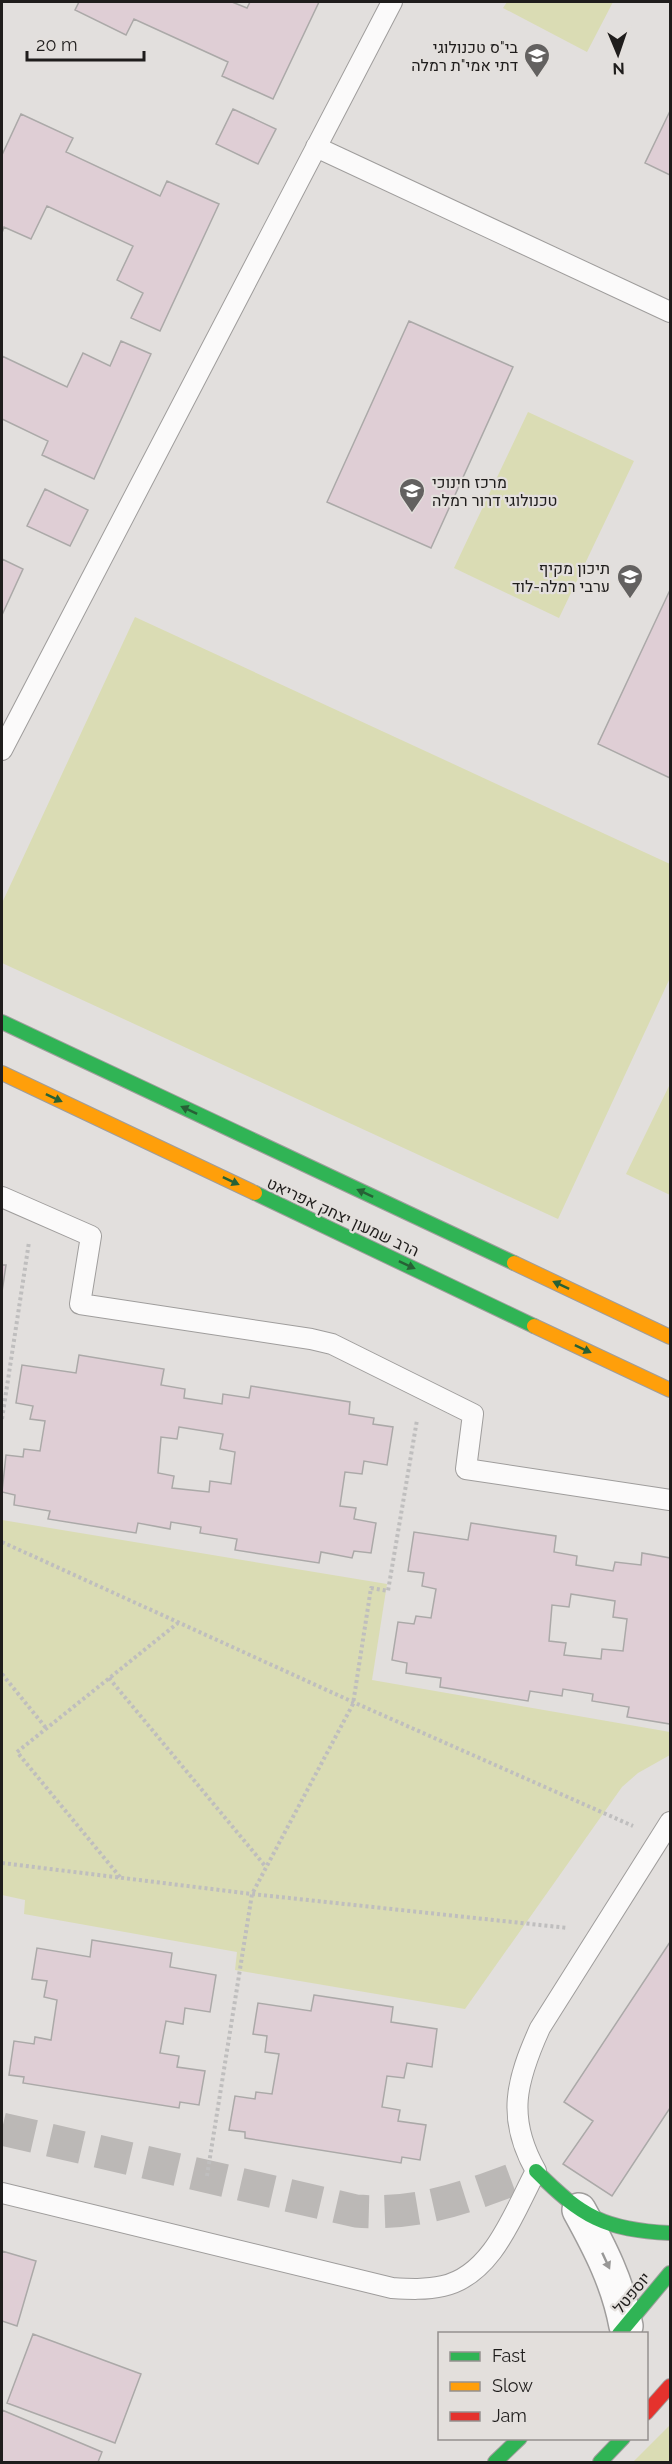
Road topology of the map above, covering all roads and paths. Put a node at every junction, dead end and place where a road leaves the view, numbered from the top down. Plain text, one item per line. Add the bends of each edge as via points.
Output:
1 (392, 2) edge
2 (316, 147) junction
3 (670, 312) edge
4 (2, 750) edge
5 (2, 1022) edge
6 (2, 1073) edge
7 (2, 1197) edge
8 (34, 1211) junction
9 (670, 1337) edge
10 (422, 1389) junction
11 (670, 1390) edge
12 (2, 1419) edge
13 (670, 1500) edge
14 (2, 1542) edge
15 (178, 1623) junction
16 (2, 1674) edge
17 (109, 1678) junction
18 (353, 1702) junction
19 (46, 1728) junction
20 (665, 1830) edge
21 (2, 1863) edge
22 (266, 1867) junction
23 (121, 1878) junction
24 (252, 1894) junction
25 (602, 1931) junction
26 (536, 2171) junction
27 (207, 2176) dead end
28 (2, 2193) edge
29 (579, 2210) junction
30 (670, 2234) edge
31 (670, 2273) edge
32 (623, 2330) edge
33 (670, 2386) edge
34 (648, 2411) edge
35 (519, 2440) edge
36 (621, 2440) edge
37 (495, 2463) edge
38 (600, 2463) edge

1 - 2 lane
2 - 3 lane
2 - 4 lane
9 -> 5 street, הרב שמעון יצחק אפריאט
6 -> 11 street, הרב שמעון יצחק אפריאט
7 - 8 lane
8 - 10 lane via 91,1236 80,1304 332,1344
8 - 12 path
10 - 13 lane via 473,1414 466,1469
10 - 18 path via 388,1591 371,1588
14 - 15 path
15 - 17 path
15 - 18 path
16 - 19 path
17 - 19 path
17 - 22 path
18 - 20 path
18 - 22 path
19 - 23 path via 17,1752
20 - 25 lane
21 - 23 path
22 - 24 path
23 - 24 path
24 - 25 path
24 - 27 path
25 - 26 lane via 540,2028 524,2063 517,2099 518,2125
26 - 28 lane via 482,2264 444,2286 421,2289 361,2282
26 - 29 street
29 - 30 street via 630,2230
29 -> 32 street via 608,2262 620,2297
31 - 32 street, יוספטל
33 - 34 street
35 - 37 street
36 - 38 street

